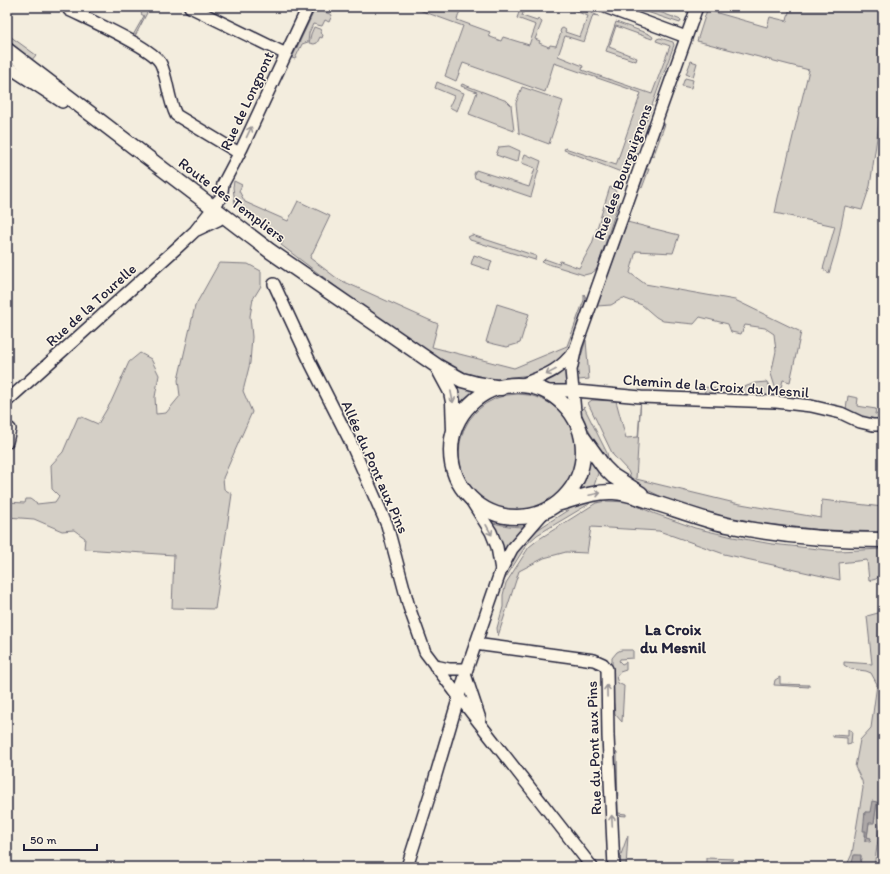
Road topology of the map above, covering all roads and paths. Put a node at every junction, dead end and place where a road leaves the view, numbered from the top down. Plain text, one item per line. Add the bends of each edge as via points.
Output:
1 (190, 7) edge
2 (308, 7) edge
3 (606, 7) edge
4 (697, 7) edge
5 (69, 10) dead end
6 (686, 37) junction
7 (286, 54) junction
8 (8, 55) edge
9 (62, 102) dead end
10 (240, 153) junction
11 (217, 209) junction
12 (274, 284) dead end
13 (576, 347) junction
14 (437, 366) junction
15 (518, 386) junction
16 (501, 388) junction
17 (544, 391) junction
18 (573, 391) junction
19 (7, 401) edge
20 (883, 425) edge
21 (7, 428) edge
22 (579, 428) junction
23 (454, 432) junction
24 (7, 442) edge
25 (469, 497) junction
26 (662, 505) junction
27 (552, 507) junction
28 (883, 540) edge
29 (501, 570) junction
30 (475, 644) junction
31 (435, 666) junction
32 (466, 671) junction
33 (459, 697) junction
34 (482, 725) junction
35 (407, 867) edge
36 (592, 867) edge
37 (614, 867) edge

1 - 7 street
2 - 7 street, Rue de Longpont
3 - 6 street
4 - 6 street, Rue des Bourguignons
5 - 10 street via 141,46 153,55 161,63 176,114
6 - 13 street, Rue des Bourguignons
10 -> 7 street, Rue de Longpont
8 - 9 street
8 - 11 main road, Route des Templiers
10 - 11 street, Rue de Longpont via 223,184
11 - 14 main road, Route des Templiers via 270,251
11 - 19 street, Rue de la Tourelle
12 - 31 street, Allée du Pont aux Pins via 350,441 387,525 418,634 425,652
13 -> 15 street, Rue des Bourguignons via 567,361 553,372
13 - 18 street, Rue des Bourguignons via 571,370
14 - 16 main road, Route des Templiers via 462,380
14 -> 23 main road, Route des Templiers via 451,392
15 - 16 main road
15 - 17 main road
16 - 23 main road via 485,394 472,404 461,417
17 - 18 street, Chemin de la Croix du Mesnil
17 - 22 main road via 563,404
18 - 20 street, Chemin de la Croix du Mesnil via 776,402 811,406 841,413 860,422
18 - 22 street, Rue des Bourguignons
21 - 24 street via 10,429
22 - 26 main road via 604,467 613,476
22 - 27 main road via 583,447 580,473 567,495
23 - 25 main road via 451,455 453,466 462,488
25 - 27 main road via 480,506 506,516 533,515
25 -> 29 street via 498,547
27 -> 26 main road via 595,493 614,492
26 - 28 main road via 716,523 777,535
27 - 29 street via 512,549
29 - 30 street
30 - 32 street
37 -> 30 street, Rue du Pont aux Pins via 607,669 594,660
31 - 32 street
31 - 33 street, Allée du Pont aux Pins
32 - 33 street
32 - 34 street
33 - 34 street
33 - 35 street
34 - 36 street

